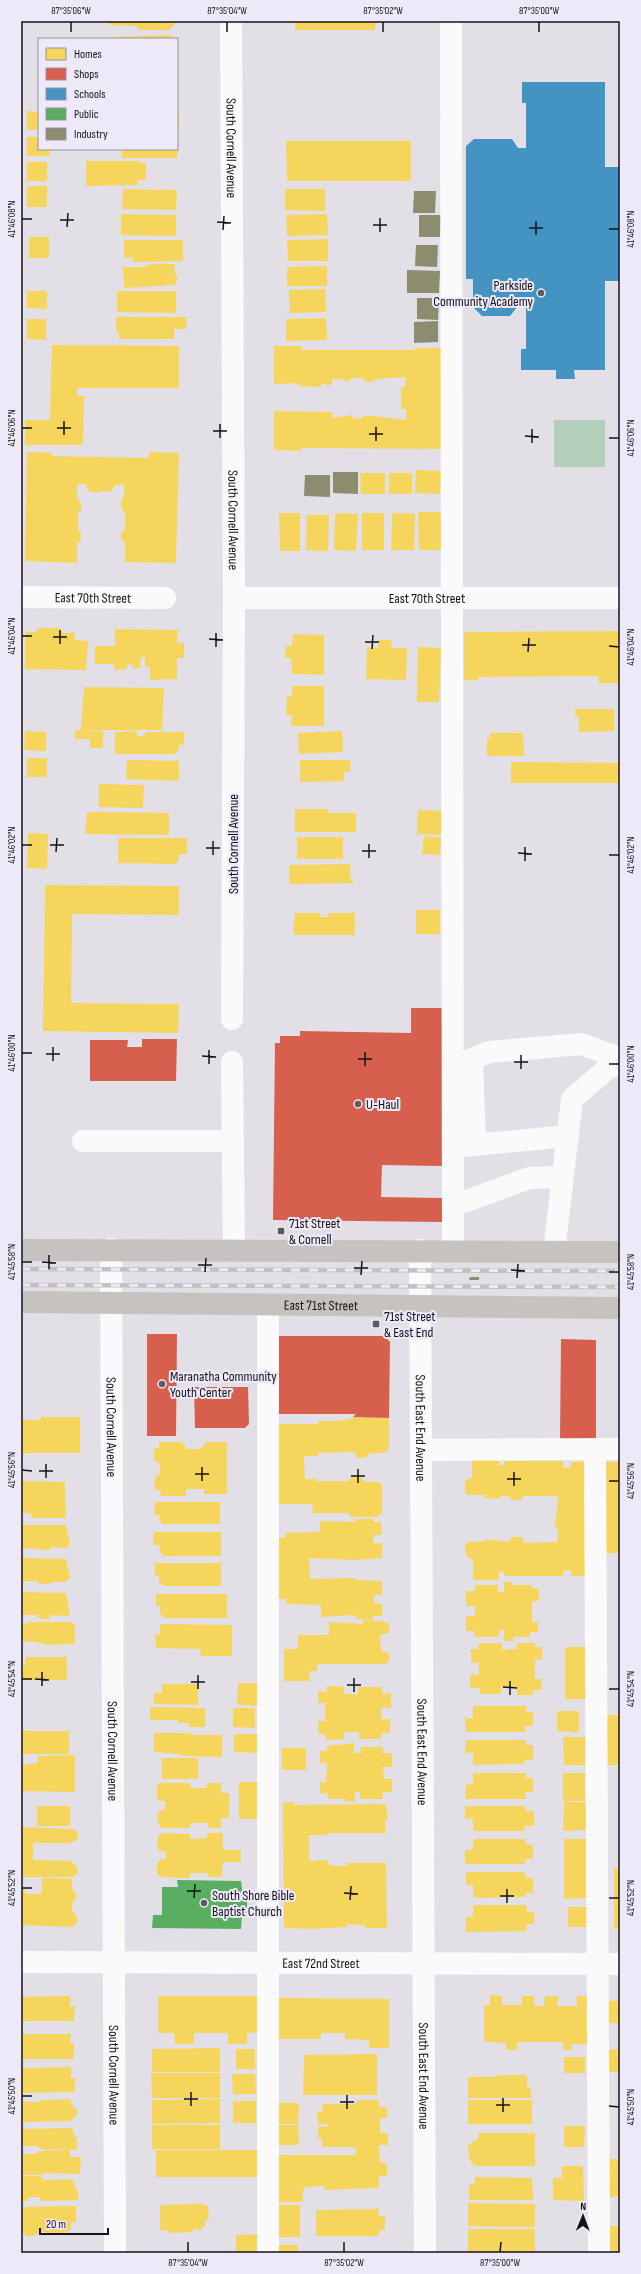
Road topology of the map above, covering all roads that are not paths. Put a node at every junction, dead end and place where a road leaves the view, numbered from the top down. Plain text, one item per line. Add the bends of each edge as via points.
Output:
1 (232, 21) edge
2 (452, 21) edge
3 (21, 597) edge
4 (165, 598) dead end
5 (234, 598) junction
6 (453, 598) junction
7 (620, 598) edge
8 (232, 1019) dead end
9 (620, 1058) edge
10 (232, 1062) dead end
11 (620, 1062) edge
12 (463, 1063) junction
13 (568, 1136) junction
14 (83, 1141) dead end
15 (233, 1141) junction
16 (476, 1144) junction
17 (453, 1147) junction
18 (563, 1177) junction
19 (453, 1206) junction
20 (111, 1249) junction
21 (21, 1250) edge
22 (234, 1250) junction
23 (420, 1250) junction
24 (453, 1250) junction
25 (554, 1252) junction
26 (620, 1252) edge
27 (21, 1302) edge
28 (112, 1303) junction
29 (268, 1304) junction
30 (420, 1305) junction
31 (620, 1308) edge
32 (595, 1449) junction
33 (620, 1449) edge
34 (421, 1450) junction
35 (21, 1962) edge
36 (114, 1962) junction
37 (268, 1963) junction
38 (425, 1963) junction
39 (598, 1964) junction
40 (620, 1964) edge
41 (115, 2253) edge
42 (268, 2253) edge
43 (425, 2253) edge
44 (600, 2253) edge

1 - 5 street, South Cornell Avenue
2 - 6 street
3 - 4 street, East 70th Street
5 - 6 street, East 70th Street
5 - 8 street, South Cornell Avenue
6 - 7 street, East 70th Street
6 - 12 street
9 - 12 street via 581,1044 489,1052
10 - 15 street
11 - 13 street via 608,1068 572,1099
12 - 16 street
12 - 17 street
13 - 16 street
13 - 18 street
14 - 15 street
15 - 22 street
16 - 17 street
17 - 19 street
18 - 19 street via 529,1178
18 - 25 street
19 - 24 street
20 - 21 main road
20 - 22 main road
20 - 28 street, South Cornell Avenue
22 - 23 main road
23 - 24 main road
23 - 30 street, South East End Avenue
24 - 25 main road
25 - 26 main road
27 - 28 main road, East 71st Street
28 - 29 main road, East 71st Street
28 - 36 street, South Cornell Avenue
29 - 30 main road, East 71st Street
29 - 37 street
30 - 31 main road, East 71st Street
30 - 34 street, South East End Avenue
32 - 33 street
32 - 34 street
32 - 39 street
34 - 38 street, South East End Avenue
35 - 36 street, East 72nd Street
36 - 37 street, East 72nd Street
36 - 41 street, South Cornell Avenue
37 - 38 street, East 72nd Street
37 - 42 street
38 - 39 street, East 72nd Street
38 - 43 street, South East End Avenue
39 - 40 street, East 72nd Street
39 - 44 street

